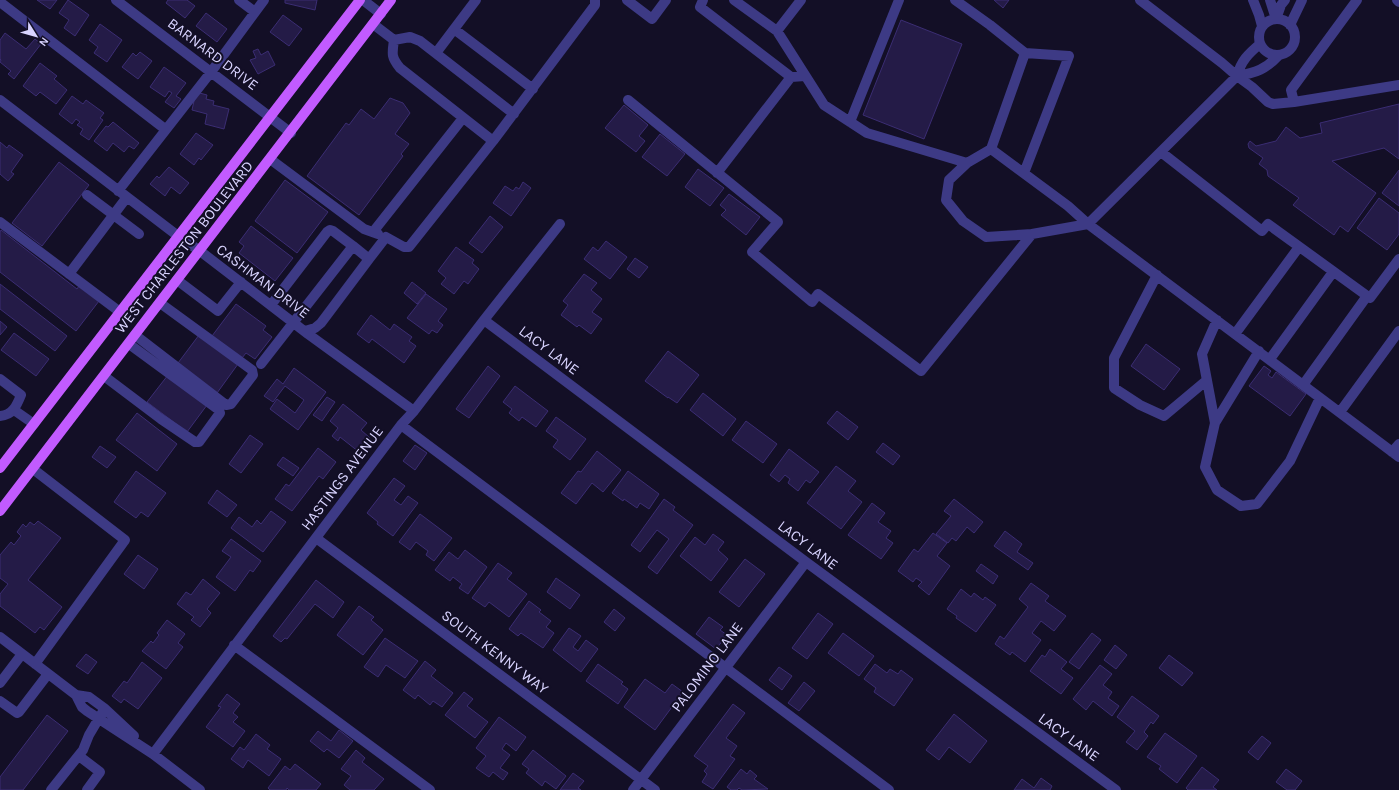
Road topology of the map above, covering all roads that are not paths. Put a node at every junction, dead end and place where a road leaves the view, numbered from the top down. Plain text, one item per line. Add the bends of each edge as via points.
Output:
1 (116, 0) edge
2 (239, 0) edge
3 (264, 0) edge
4 (361, 0) edge
5 (391, 0) edge
6 (476, 0) edge
7 (595, 0) edge
8 (627, 0) edge
9 (666, 0) edge
10 (703, 0) edge
11 (734, 0) edge
12 (801, 0) edge
13 (900, 0) edge
14 (955, 0) edge
15 (1140, 0) edge
16 (1253, 0) edge
17 (1270, 0) edge
18 (1285, 0) edge
19 (1302, 0) edge
20 (1356, 0) edge
21 (0, 2) edge
22 (255, 12) junction
23 (381, 14) junction
24 (1276, 20) junction
25 (373, 24) junction
26 (1290, 25) junction
27 (1262, 26) junction
28 (454, 29) junction
29 (777, 31) junction
30 (394, 40) junction
31 (1260, 44) junction
32 (436, 53) junction
33 (1025, 53) junction
34 (1280, 55) junction
35 (211, 72) junction
36 (805, 76) junction
37 (1237, 76) junction
38 (791, 77) junction
39 (1399, 85) edge
40 (533, 89) junction
41 (0, 100) edge
42 (628, 100) dead end
43 (1294, 102) junction
44 (514, 114) junction
45 (270, 117) junction
46 (463, 118) junction
47 (850, 122) junction
48 (165, 129) junction
49 (290, 133) junction
50 (493, 141) junction
51 (992, 149) junction
52 (1161, 152) junction
53 (270, 159) junction
54 (967, 163) junction
55 (717, 173) junction
56 (1024, 173) junction
57 (118, 190) junction
58 (87, 195) dead end
59 (127, 197) junction
60 (114, 215) junction
61 (0, 222) edge
62 (560, 224) dead end
63 (1088, 224) junction
64 (373, 232) junction
65 (139, 234) dead end
66 (1032, 234) junction
67 (178, 236) junction
68 (386, 237) junction
69 (353, 246) junction
70 (1299, 247) junction
71 (200, 251) junction
72 (1399, 258) edge
73 (369, 259) junction
74 (1333, 272) junction
75 (69, 274) junction
76 (1157, 275) junction
77 (177, 280) junction
78 (241, 282) junction
79 (1367, 296) junction
80 (160, 303) junction
81 (271, 305) junction
82 (120, 312) junction
83 (484, 320) junction
84 (1217, 320) junction
85 (293, 322) junction
86 (305, 331) junction
87 (1399, 331) edge
88 (1235, 334) junction
89 (132, 339) junction
90 (1258, 351) junction
91 (1270, 359) junction
92 (261, 364) dead end
93 (104, 376) junction
94 (0, 379) edge
95 (1207, 380) junction
96 (1303, 384) junction
97 (1320, 398) junction
98 (14, 410) junction
99 (414, 411) junction
100 (1340, 412) junction
101 (0, 416) edge
102 (1215, 423) junction
103 (34, 424) junction
104 (401, 425) junction
105 (1399, 444) edge
106 (1396, 454) edge
107 (0, 468) edge
108 (32, 469) junction
109 (0, 511) edge
110 (316, 538) junction
111 (806, 562) junction
112 (0, 637) edge
113 (234, 646) junction
114 (22, 654) junction
115 (35, 664) junction
116 (726, 668) junction
117 (48, 674) junction
118 (0, 683) edge
119 (76, 695) junction
120 (0, 701) edge
121 (104, 708) junction
122 (88, 711) junction
123 (99, 719) junction
124 (90, 735) junction
125 (153, 754) junction
126 (79, 756) junction
127 (641, 779) junction
128 (51, 790) edge
129 (87, 790) edge
130 (200, 790) edge
131 (430, 790) edge
132 (632, 790) edge
133 (655, 790) edge
134 (889, 790) edge
135 (1116, 790) edge

1 - 35 street, BARNARD DRIVE
2 - 22 street
3 - 22 street
4 - 23 street
4 - 45 main road, WEST CHARLESTON BOULEVARD
5 - 23 main road, WEST CHARLESTON BOULEVARD
6 - 28 street
7 - 40 street via 595,6
8 - 9 street via 652,19
10 - 38 street via 700,7
11 - 29 street
12 - 29 street
13 - 47 street
14 - 33 street
15 - 37 street
16 - 27 street
17 - 24 street
18 - 24 street
19 - 26 street
20 - 43 street via 1291,90
21 - 48 street
22 - 35 street
23 - 25 main road, WEST CHARLESTON BOULEVARD
24 - 26 street via 1285,21
24 - 27 street
25 - 30 street
25 - 49 main road, WEST CHARLESTON BOULEVARD
26 - 34 street via 1295,34 1293,46 1285,54
27 - 31 street via 1258,38
28 - 32 street
28 - 40 street
29 - 36 street
30 - 32 street via 410,37
30 - 46 street via 393,60 400,68
31 - 34 street via 1268,53
31 - 37 street via 1250,52 1240,66
32 - 44 street
33 - 51 street
33 - 56 street via 1069,56
34 - 37 street via 1269,66 1252,74
35 - 45 street, BARNARD DRIVE
35 - 48 street
36 - 38 street
36 - 47 street via 824,105
37 - 43 street via 1268,102
37 - 52 street
38 - 55 street
39 - 43 street
40 - 44 street
41 - 57 street, CASHMAN DRIVE
42 - 55 street
44 - 50 street
45 - 49 street, BARNARD DRIVE
45 - 67 main road, WEST CHARLESTON BOULEVARD
46 - 50 street
46 - 64 street
47 - 54 street via 866,133
48 - 57 street
49 - 53 main road, WEST CHARLESTON BOULEVARD
50 - 68 street via 409,247
51 - 54 street
51 - 56 street
52 - 63 street
52 - 70 street via 1262,231 1268,224
53 - 64 street via 364,229
53 - 71 main road, WEST CHARLESTON BOULEVARD
54 - 66 street via 949,180 946,200 963,221 986,237
55 - 66 street via 778,222 752,252 812,302 818,294 921,371
56 - 63 street
57 - 59 street, CASHMAN DRIVE
58 - 60 street
59 - 60 street
59 - 67 street, CASHMAN DRIVE
60 - 65 street
60 - 75 street
61 - 75 street
62 - 83 street, HASTINGS AVENUE
63 - 66 street
63 - 76 street
64 - 68 street
67 - 71 street, CASHMAN DRIVE
67 - 82 main road, WEST CHARLESTON BOULEVARD
68 - 73 street
69 - 73 street
69 - 81 street via 330,230
69 - 85 street
70 - 74 street
70 - 88 street
71 - 77 main road, WEST CHARLESTON BOULEVARD
71 - 78 street, CASHMAN DRIVE
72 - 79 street via 1370,298
73 - 86 street via 321,323
74 - 79 street
74 - 91 street
75 - 82 street
76 - 84 street
76 - 95 street via 1114,358 1114,388 1140,405 1164,416
77 - 78 street via 218,311
77 - 80 main road, WEST CHARLESTON BOULEVARD
78 - 81 street, CASHMAN DRIVE
79 - 96 street
80 - 89 main road, WEST CHARLESTON BOULEVARD
80 - 89 street via 252,370 253,375 231,404 226,405
81 - 85 street, CASHMAN DRIVE
82 - 103 main road, WEST CHARLESTON BOULEVARD
83 - 99 street, HASTINGS AVENUE
83 - 111 street, LACY LANE
84 - 88 street
84 - 95 street via 1202,354
85 - 86 street, CASHMAN DRIVE
85 - 92 street
86 - 99 street, CASHMAN DRIVE
87 - 100 street
88 - 90 street
89 - 93 main road, WEST CHARLESTON BOULEVARD
89 - 93 street via 219,410 220,413 199,442 195,442 161,419
90 - 91 street
90 - 102 street
91 - 96 street
93 - 108 main road, WEST CHARLESTON BOULEVARD
94 - 98 street via 21,395
95 - 102 street
96 - 97 street
97 - 100 street
97 - 102 street via 1290,461 1257,504 1241,506 1216,490 1205,467
98 - 101 street
98 - 103 street
99 - 104 street, HASTINGS AVENUE
100 - 106 street
103 - 107 main road, WEST CHARLESTON BOULEVARD
104 - 110 street, HASTINGS AVENUE
104 - 116 street
105 - 106 street
108 - 109 main road, WEST CHARLESTON BOULEVARD
108 - 115 street via 125,540
110 - 113 street, HASTINGS AVENUE
110 - 127 street, SOUTH KENNY WAY
111 - 116 street, PALOMINO LANE
111 - 135 street, LACY LANE
112 - 114 street
113 - 125 street, HASTINGS AVENUE
113 - 131 street
114 - 115 street
114 - 118 street
115 - 117 street
116 - 127 street, PALOMINO LANE
116 - 134 street
117 - 119 street
117 - 120 street via 19,712 16,713
119 - 121 street via 89,697
119 - 122 street via 82,707
121 - 123 street
121 - 125 street
122 - 123 street
122 - 124 street
123 - 124 street
123 - 125 street
124 - 126 street
125 - 130 street
126 - 128 street
126 - 129 street via 100,772
127 - 132 street, PALOMINO LANE
127 - 133 street, SOUTH KENNY WAY

